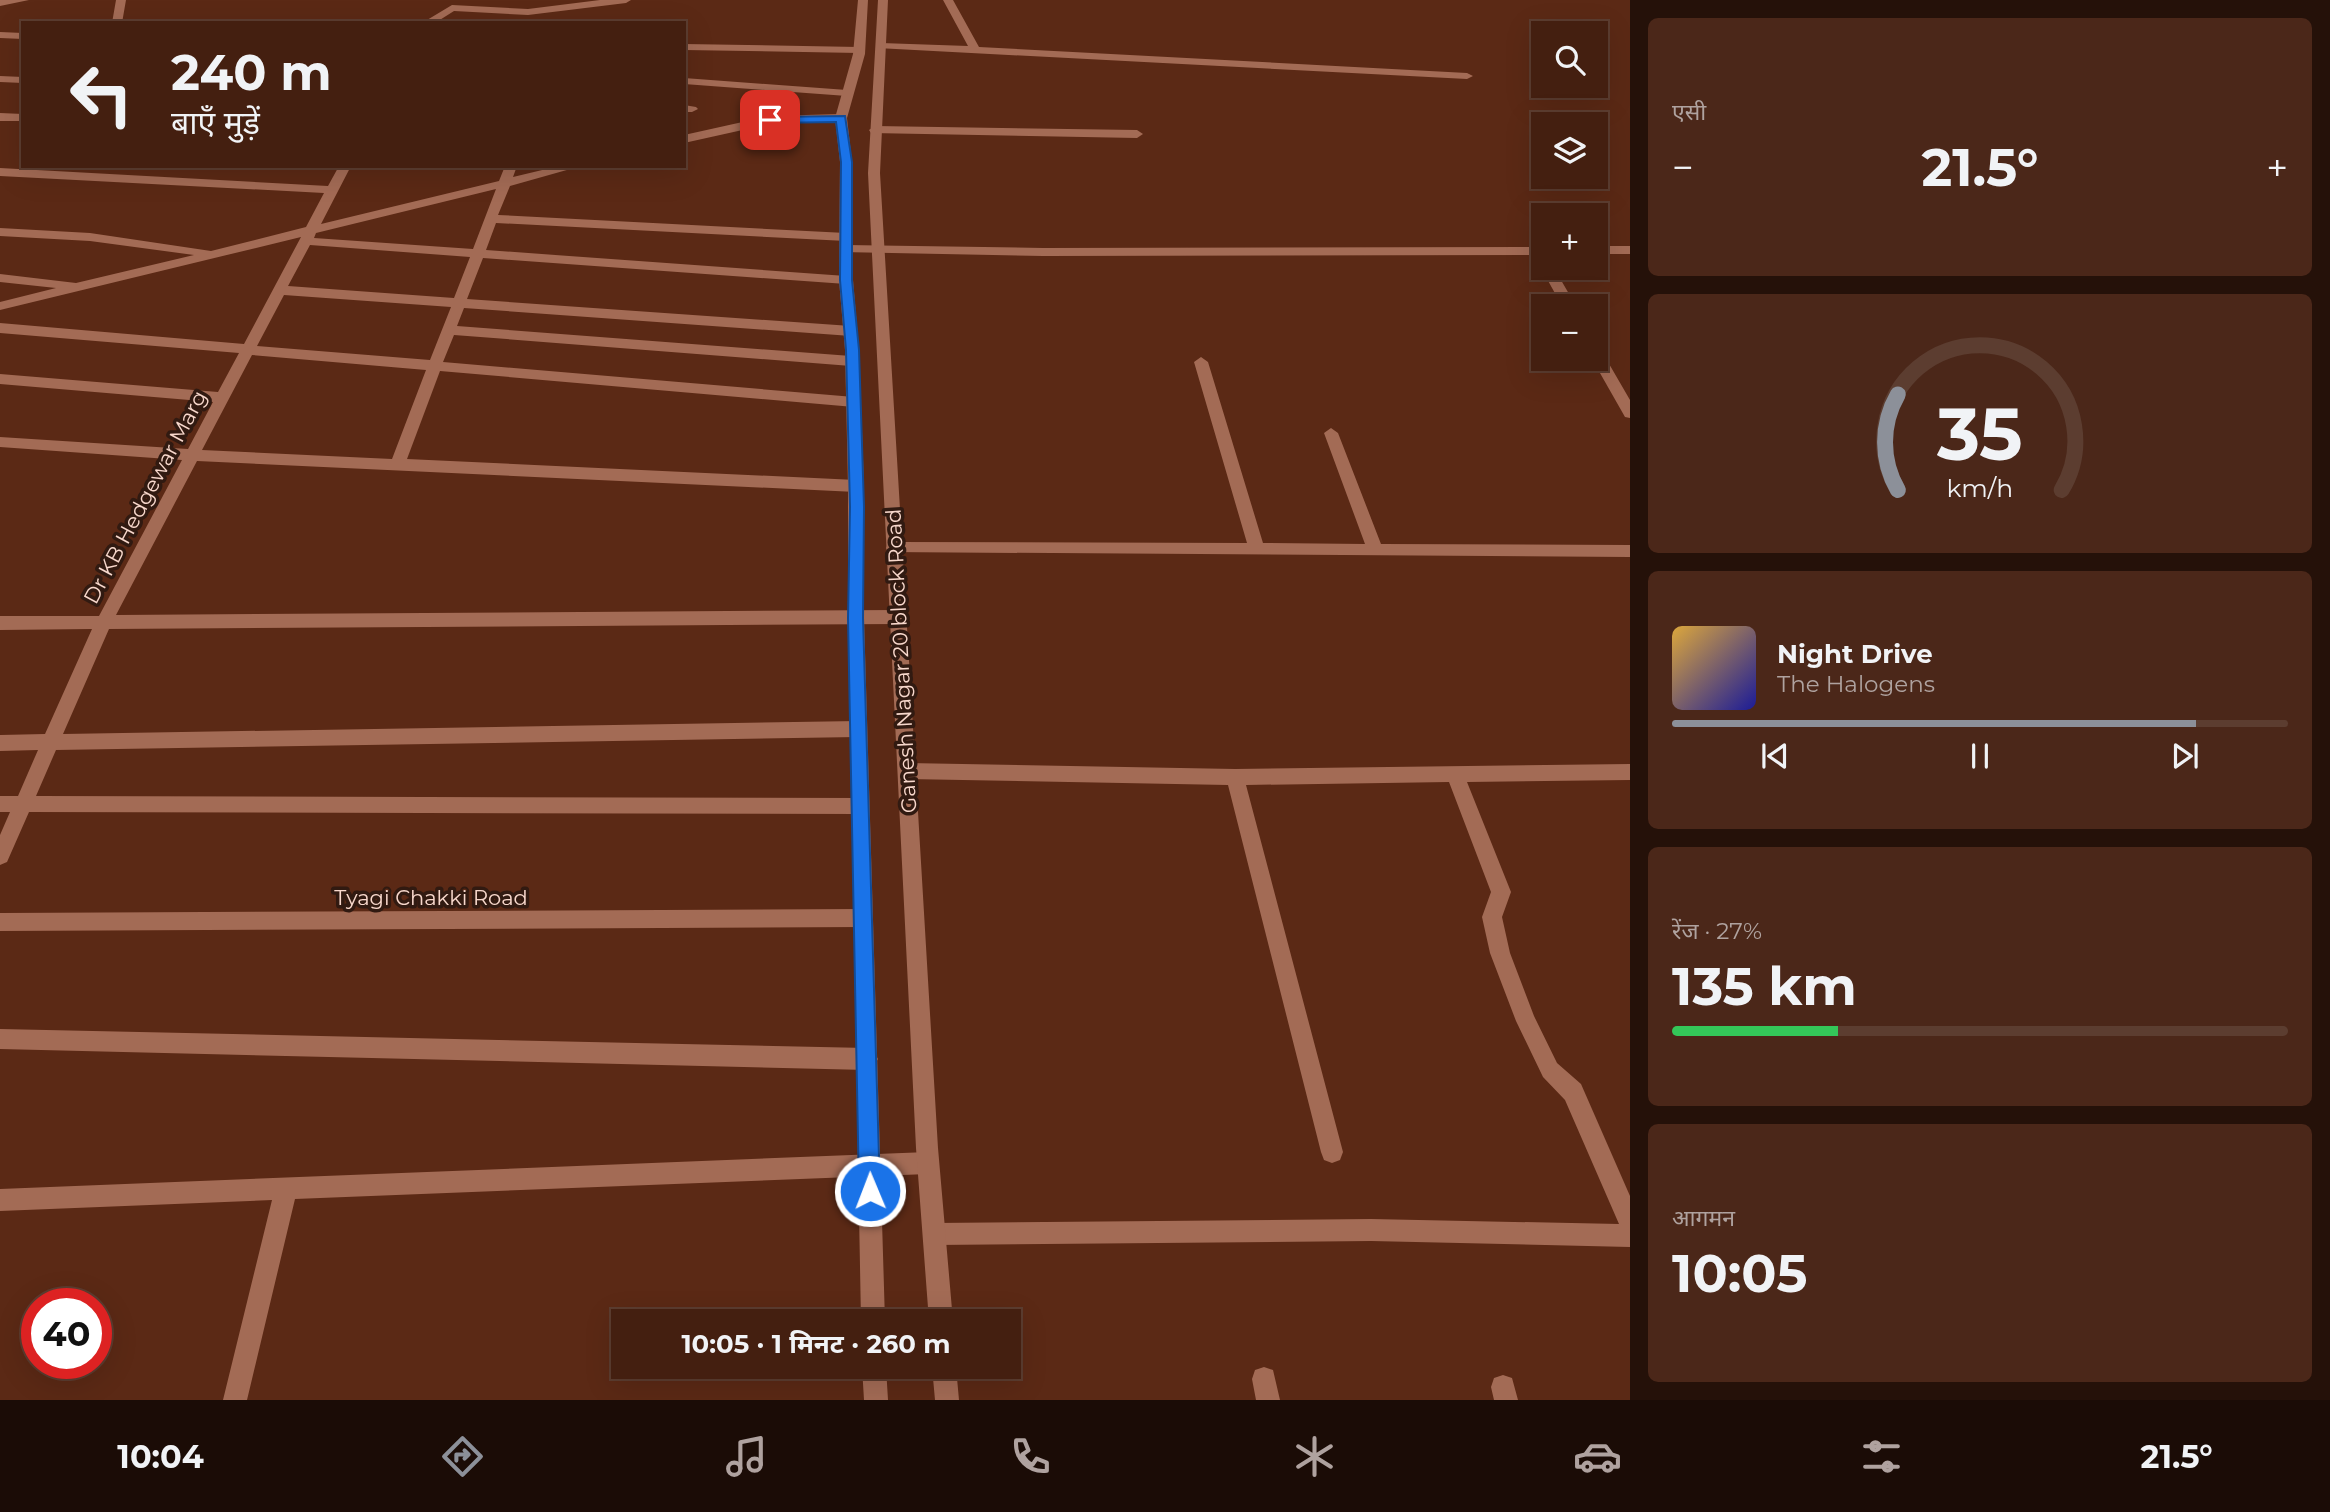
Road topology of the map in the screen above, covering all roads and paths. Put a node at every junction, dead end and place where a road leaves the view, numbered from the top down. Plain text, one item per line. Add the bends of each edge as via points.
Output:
1 (24, 0) edge
2 (121, 0) edge
3 (626, 0) edge
4 (863, 0) edge
5 (883, 0) edge
6 (948, 0) edge
7 (0, 3) edge
8 (455, 4) edge
9 (572, 8) junction
10 (117, 21) edge
11 (430, 21) edge
12 (567, 21) edge
13 (0, 35) edge
14 (21, 36) edge
15 (881, 46) junction
16 (686, 47) edge
17 (859, 50) junction
18 (975, 50) junction
19 (1467, 76) dead end
20 (0, 79) edge
21 (21, 80) edge
22 (686, 81) edge
23 (847, 93) junction
24 (0, 117) edge
25 (21, 118) edge
26 (841, 118) junction
27 (875, 130) junction
28 (1136, 134) dead end
29 (686, 139) edge
30 (344, 168) edge
31 (510, 168) edge
32 (567, 168) edge
33 (0, 172) edge
34 (505, 184) junction
35 (332, 190) junction
36 (491, 219) junction
37 (0, 232) edge
38 (309, 235) junction
39 (846, 243) junction
40 (1608, 250) edge
41 (1630, 250) edge
42 (880, 251) junction
43 (478, 253) junction
44 (217, 254) junction
45 (1531, 254) edge
46 (0, 278) edge
47 (846, 280) junction
48 (83, 286) junction
49 (280, 290) junction
50 (459, 303) junction
51 (0, 306) edge
52 (0, 328) edge
53 (449, 330) junction
54 (851, 331) junction
55 (248, 350) junction
56 (851, 361) junction
57 (1201, 362) dead end
58 (435, 366) junction
59 (1606, 371) edge
60 (0, 379) edge
61 (223, 398) junction
62 (854, 402) junction
63 (1630, 414) edge
64 (1331, 433) dead end
65 (0, 442) edge
66 (193, 455) junction
67 (397, 465) junction
68 (856, 486) junction
69 (894, 548) junction
70 (1256, 548) junction
71 (1375, 549) junction
72 (1630, 551) edge
73 (898, 617) junction
74 (856, 618) junction
75 (104, 622) junction
76 (0, 623) edge
77 (858, 729) junction
78 (0, 743) edge
79 (52, 744) junction
80 (907, 771) junction
81 (1630, 772) edge
82 (1455, 774) junction
83 (1235, 777) junction
84 (0, 804) edge
85 (26, 804) junction
86 (860, 806) junction
87 (0, 856) edge
88 (863, 918) junction
89 (0, 922) edge
90 (0, 1039) edge
91 (867, 1059) junction
92 (1332, 1152) dead end
93 (928, 1163) junction
94 (869, 1165) junction
95 (286, 1189) junction
96 (0, 1200) edge
97 (1630, 1222) edge
98 (934, 1234) junction
99 (1630, 1236) edge
100 (873, 1309) edge
101 (940, 1309) edge
102 (875, 1379) edge
103 (945, 1379) edge
104 (235, 1400) edge
105 (876, 1400) edge
106 (947, 1400) edge

1 - 7 street
2 - 10 street
3 - 9 street
4 - 17 street, Ganesh Nagar 20 block Road
5 - 15 street, Ganesh Nagar 20 block Road
6 - 18 street
8 - 9 street via 528,12
8 - 11 street
9 - 12 street
13 - 14 street
15 - 18 street
15 - 27 street, Ganesh Nagar 20 block Road
16 - 17 street
17 - 23 street, Ganesh Nagar 20 block Road
18 - 19 street
20 - 21 street
22 - 23 street
23 - 26 street, Ganesh Nagar 20 block Road
24 - 25 street
26 - 29 street via 770,120
26 - 39 street, Ganesh Nagar 20 block Road via 847,175
27 - 28 street
27 - 42 street, Ganesh Nagar 20 block Road
30 - 35 street, Dr KB Hedgewar Marg
31 - 34 street
32 - 34 street
33 - 35 street
34 - 36 street
34 - 38 street
35 - 38 street, Dr KB Hedgewar Marg
36 - 39 street
36 - 43 street
37 - 44 street via 90,237
38 - 43 street
38 - 44 street
38 - 49 street, Dr KB Hedgewar Marg
39 - 42 street
39 - 47 street, Ganesh Nagar 20 block Road
40 - 41 street
42 - 45 street
42 - 69 street, Ganesh Nagar 20 block Road
43 - 47 street
43 - 50 street
44 - 48 street
46 - 48 street
47 - 54 street, Ganesh Nagar 20 block Road
48 - 51 street
49 - 50 street
49 - 55 street, Dr KB Hedgewar Marg
50 - 53 street
50 - 54 street
52 - 55 street
53 - 56 street
53 - 58 street
54 - 56 street, Ganesh Nagar 20 block Road
55 - 58 street
55 - 61 street, Dr KB Hedgewar Marg
56 - 62 street, Ganesh Nagar 20 block Road
57 - 70 street
58 - 62 street
58 - 67 street
59 - 63 street
60 - 61 street
61 - 66 street, Dr KB Hedgewar Marg
62 - 68 street, Ganesh Nagar 20 block Road
64 - 71 street
65 - 66 street
66 - 67 street
66 - 75 street, Dr KB Hedgewar Marg
67 - 68 street
68 - 74 street, Ganesh Nagar 20 block Road
69 - 70 street
69 - 73 street, Ganesh Nagar 20 block Road
70 - 71 street
71 - 72 street
73 - 74 street
73 - 80 street, Ganesh Nagar 20 block Road
74 - 75 street
74 - 77 street, Ganesh Nagar 20 block Road
75 - 76 street
75 - 79 street, Dr KB Hedgewar Marg
77 - 79 street
77 - 86 street, Ganesh Nagar 20 block Road
78 - 79 street
79 - 85 street, Dr KB Hedgewar Marg
80 - 83 street
80 - 93 street, Ganesh Nagar 20 block Road
81 - 82 street
82 - 83 street
82 - 97 street via 1501,892 1492,917 1500,953 1526,1021 1550,1070 1573,1092
83 - 92 street
84 - 85 street
85 - 86 street
85 - 87 street, Dr KB Hedgewar Marg
86 - 88 street, Ganesh Nagar 20 block Road
88 - 89 street, Tyagi Chakki Road
88 - 91 street, Ganesh Nagar 20 block Road
90 - 91 street
91 - 94 street, Ganesh Nagar 20 block Road
93 - 94 street
93 - 98 street, Ganesh Nagar 20 block Road
94 - 95 street
94 - 100 street, Ganesh Nagar 20 block Road
95 - 96 street
95 - 104 street
98 - 99 street via 1371,1230
98 - 101 street, Ganesh Nagar 20 block Road
102 - 105 street
103 - 106 street

